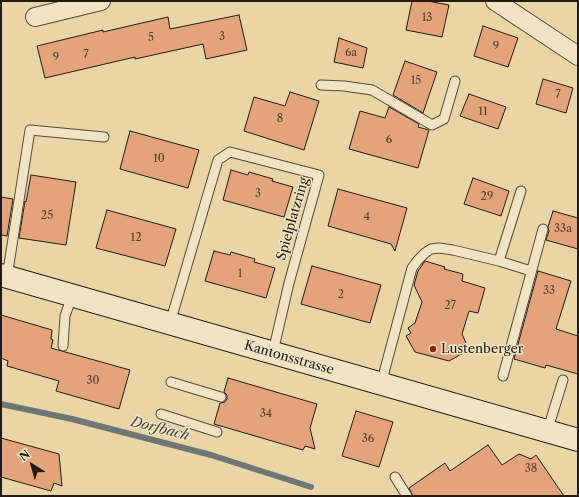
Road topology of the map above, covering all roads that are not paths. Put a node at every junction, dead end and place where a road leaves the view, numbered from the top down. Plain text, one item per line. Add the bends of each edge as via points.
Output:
1 (101, 1) edge
2 (495, 1) edge
3 (35, 17) dead end
4 (578, 56) edge
5 (455, 80) dead end
6 (321, 85) dead end
7 (104, 137) dead end
8 (521, 191) dead end
9 (543, 229) dead end
10 (498, 261) junction
11 (531, 271) junction
12 (4, 276) edge
13 (72, 296) junction
14 (170, 324) junction
15 (63, 346) dead end
16 (272, 353) junction
17 (503, 376) dead end
18 (563, 380) dead end
19 (171, 382) dead end
20 (381, 385) junction
21 (221, 397) dead end
22 (161, 414) dead end
23 (217, 432) dead end
24 (547, 432) junction
25 (578, 440) edge
26 (394, 477) dead end
27 (407, 496) edge

1 - 3 street
2 - 4 street
5 - 6 lane via 444,119 432,125 372,90
7 - 12 lane via 30,130
8 - 10 lane
9 - 11 lane
10 - 11 lane
10 - 20 lane via 439,248 425,253 418,260 412,268
11 - 17 lane
12 - 13 main road, Kantonsstrasse
13 - 14 main road, Kantonsstrasse
13 - 15 lane via 65,316
14 - 16 main road, Kantonsstrasse
14 - 16 lane, Spielplatzring via 218,160 230,152 319,175
16 - 20 main road, Kantonsstrasse
18 - 24 lane
19 - 21 lane
20 - 24 main road, Kantonsstrasse
22 - 23 lane
24 - 25 main road, Kantonsstrasse
26 - 27 lane

